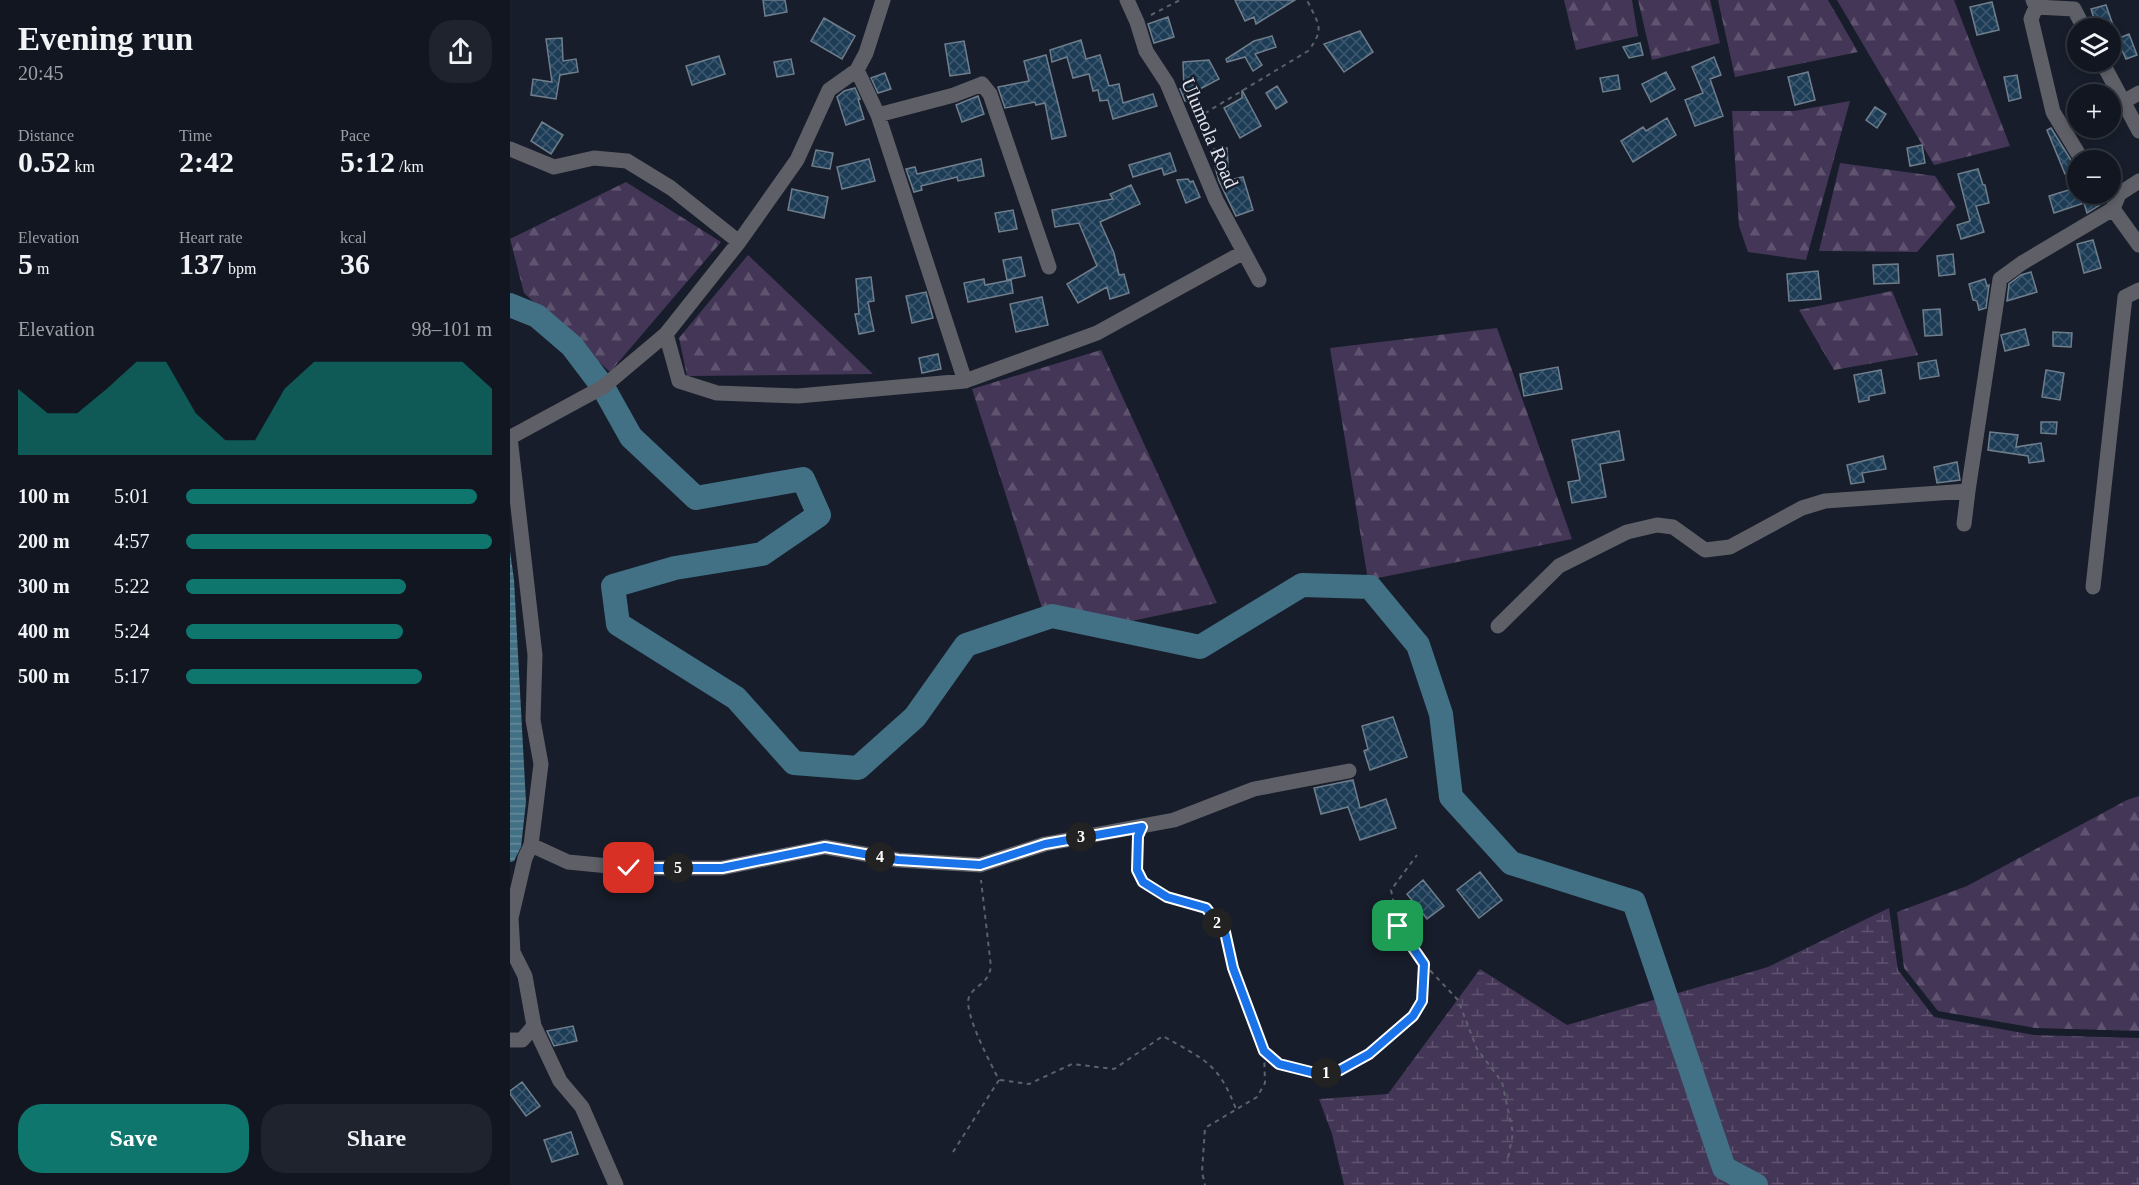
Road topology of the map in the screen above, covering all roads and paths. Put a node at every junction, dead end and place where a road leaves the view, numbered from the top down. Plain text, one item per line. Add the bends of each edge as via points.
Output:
1 (1127, 0) edge
2 (1180, 0) edge
3 (1306, 0) edge
4 (880, 1) edge
5 (2034, 4) edge
6 (2079, 18) edge
7 (1137, 22) junction
8 (857, 70) junction
9 (2107, 72) edge
10 (2139, 93) edge
11 (2123, 102) junction
12 (878, 115) junction
13 (1185, 126) junction
14 (2139, 131) edge
15 (510, 149) edge
16 (2076, 150) edge
17 (2139, 182) edge
18 (2113, 209) junction
19 (739, 242) junction
20 (2139, 245) edge
21 (1244, 252) junction
22 (1049, 267) dead end
23 (1259, 280) dead end
24 (2139, 290) edge
25 (666, 334) junction
26 (965, 381) junction
27 (511, 437) edge
28 (1968, 491) junction
29 (1964, 524) dead end
30 (2093, 587) dead end
31 (1498, 626) dead end
32 (1349, 771) dead end
33 (1142, 827) junction
34 (531, 846) junction
35 (1417, 855) dead end
36 (980, 865) junction
37 (1424, 964) junction
38 (534, 1026) junction
39 (510, 1040) edge
40 (1264, 1051) junction
41 (999, 1080) junction
42 (1236, 1109) junction
43 (953, 1152) dead end
44 (1508, 1158) dead end
45 (616, 1185) edge
46 (1205, 1185) edge

1 - 7 street, Ulumola Road
2 - 7 path
3 - 13 path via 1319,27 1318,38 1308,51
4 - 8 street via 866,53
5 - 6 street via 2074,9
5 - 16 street via 2031,19 2053,112
7 - 13 street, Ulumola Road via 1146,51 1167,84
8 - 12 street
8 - 19 street via 829,90 797,160
9 - 11 street
10 - 11 street
11 - 14 street
12 - 22 street via 982,84 990,94
12 - 26 street
13 - 21 street, Ulumola Road via 1216,200
15 - 19 street via 554,167 594,158 627,161 671,188
17 - 18 street via 2120,194
18 - 20 street
18 - 28 street via 2000,279
19 - 25 street
21 - 23 street, Ulumola Road
21 - 26 street via 1096,333
24 - 30 street via 2125,297
25 - 26 street via 679,381 717,393 798,396
25 - 27 street via 603,387
27 - 34 street via 535,655 533,720 541,764
28 - 29 street
28 - 31 street via 1825,501 1802,508 1731,547 1704,550 1673,527 1657,525 1626,532 1559,566
32 - 33 street via 1254,789 1174,820
33 - 36 street via 1045,844
33 - 40 path via 1137,870 1143,882 1167,897 1206,908 1225,932 1233,968
34 - 36 street via 568,862 629,868 722,868 825,847 898,860
34 - 38 street via 511,918 513,952 525,976
35 - 37 path via 1391,890 1398,926
36 - 41 path via 991,967 989,978 969,997 968,1012
37 - 40 path via 1422,1001 1413,1016 1369,1054 1340,1070 1319,1074 1279,1064
37 - 44 path via 1458,1000 1477,1049 1502,1082 1514,1133
38 - 39 street via 522,1040
38 - 45 street via 560,1081 582,1107
40 - 42 path via 1265,1083 1257,1097
41 - 42 path via 1029,1084 1072,1064 1114,1069 1163,1036 1211,1064 1226,1084
41 - 43 path
42 - 46 path via 1205,1128

